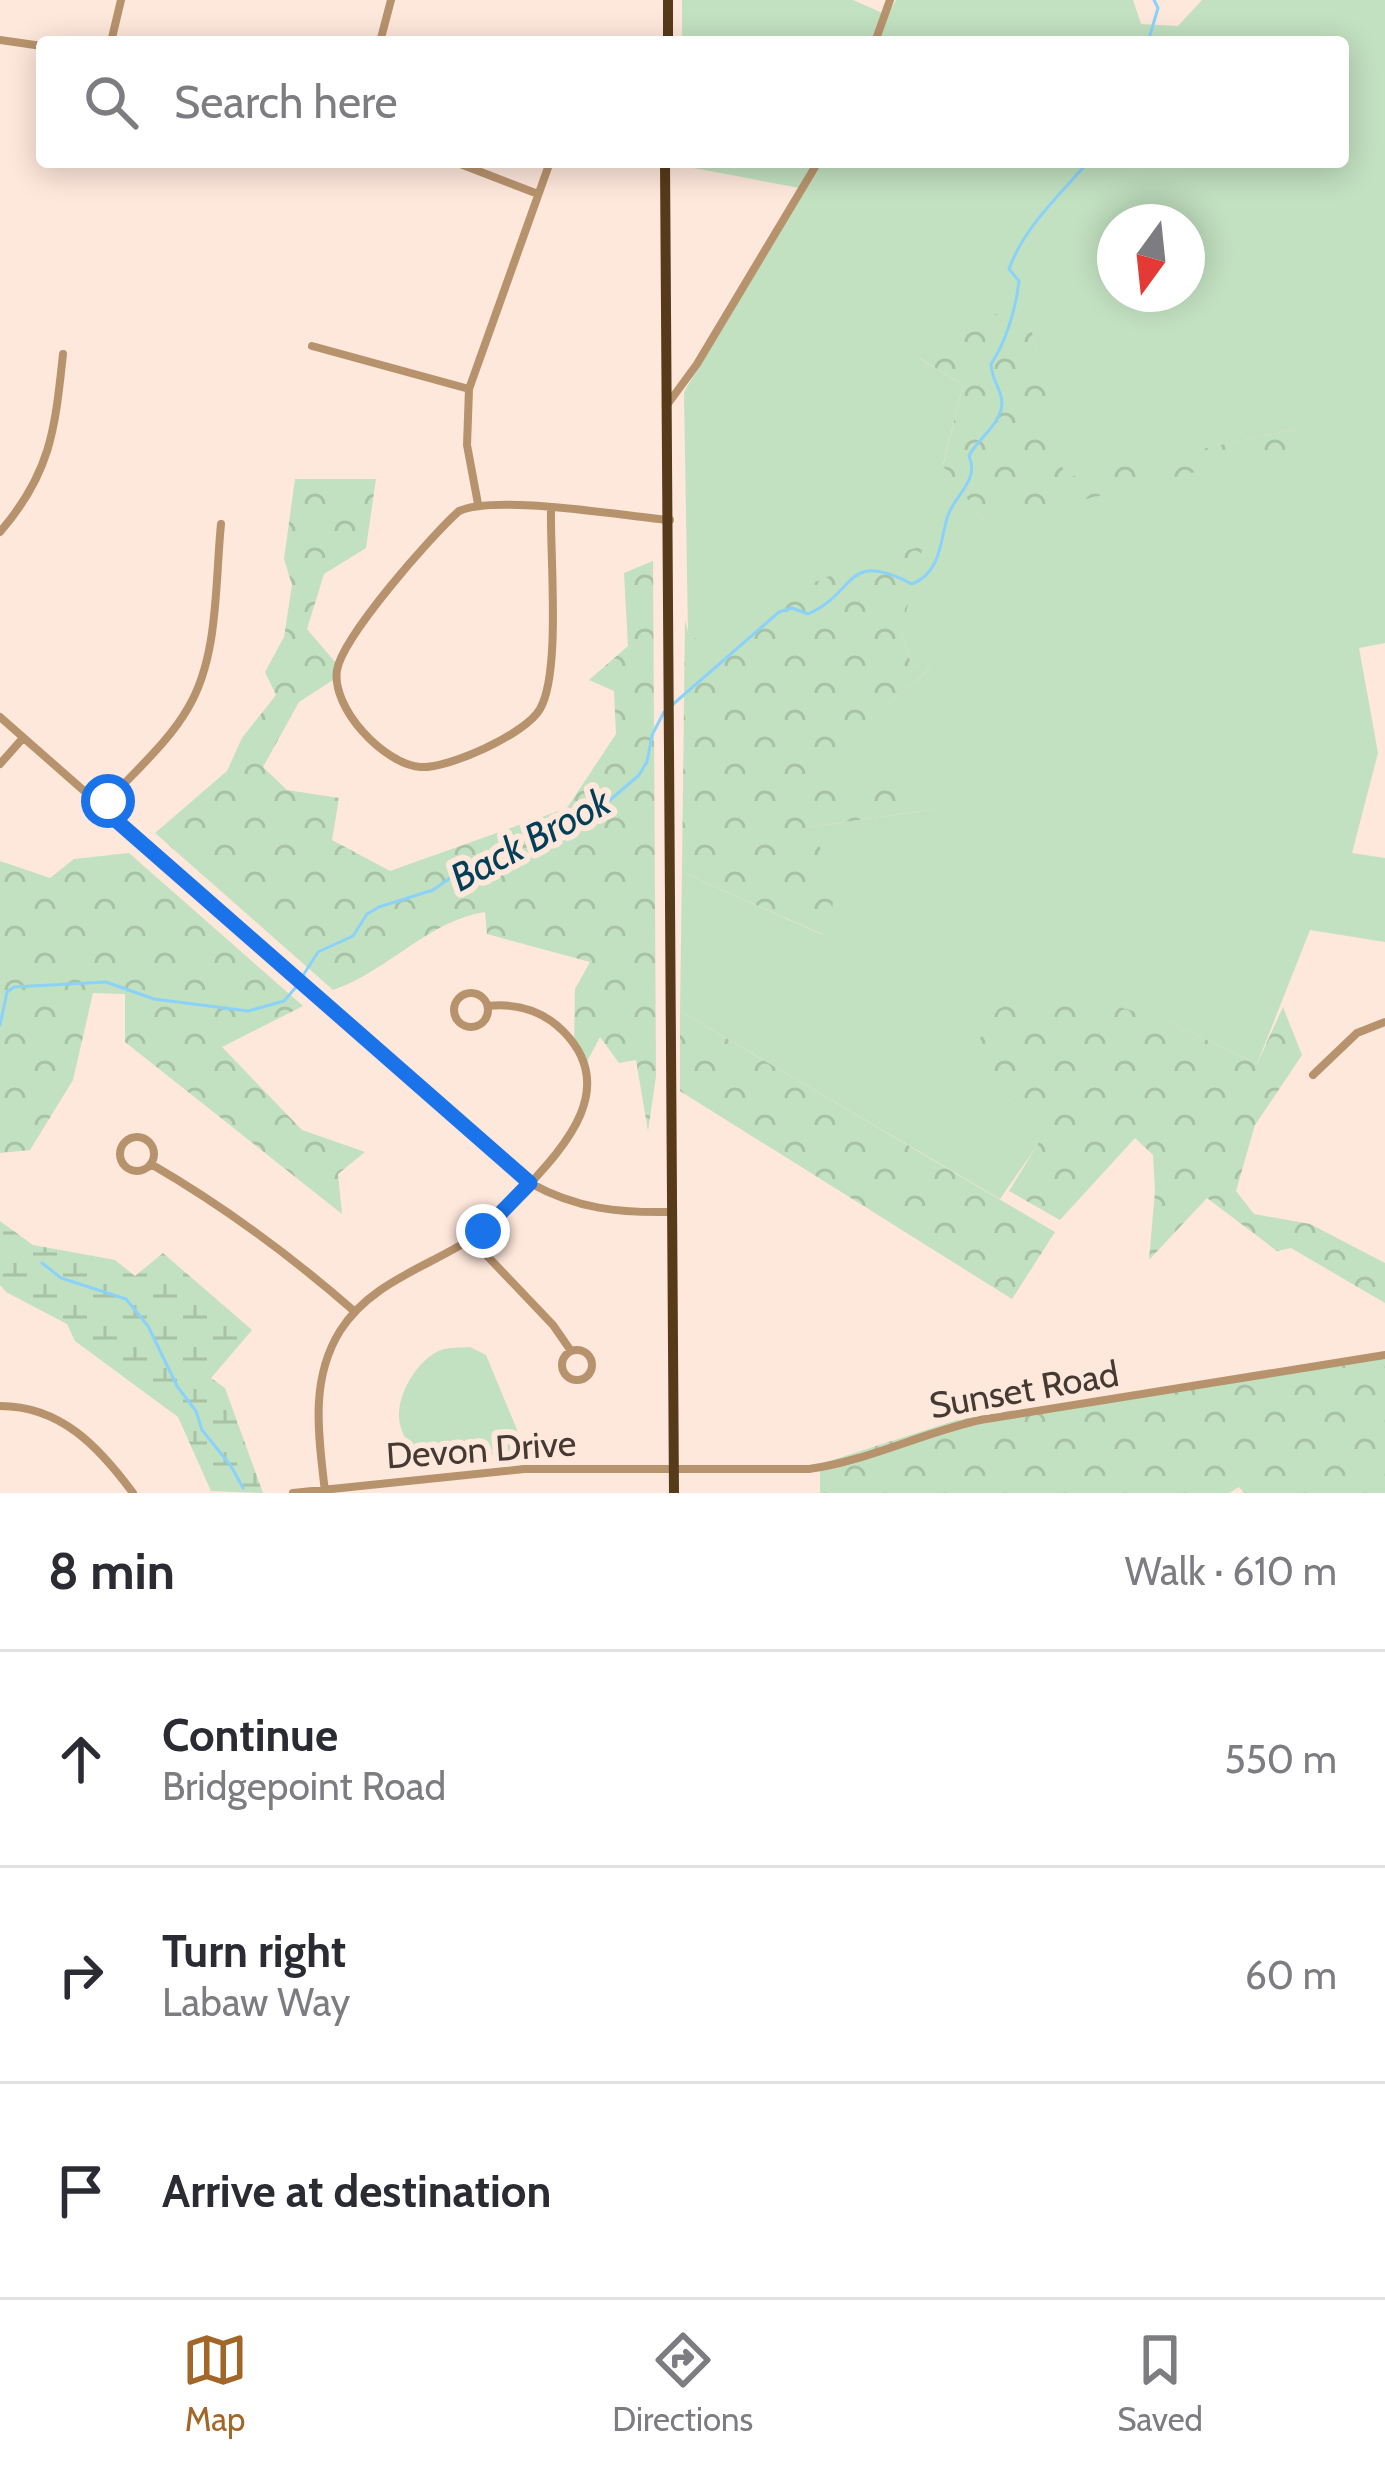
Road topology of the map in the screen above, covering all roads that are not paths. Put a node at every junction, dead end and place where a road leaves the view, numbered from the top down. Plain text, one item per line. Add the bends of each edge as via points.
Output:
1 (121, 0) edge
2 (391, 0) edge
3 (668, 0) edge
4 (890, 0) edge
5 (112, 36) edge
6 (382, 36) edge
7 (668, 36) edge
8 (877, 36) edge
9 (0, 40) edge
10 (36, 45) edge
11 (471, 168) edge
12 (548, 168) edge
13 (665, 168) edge
14 (814, 168) edge
15 (538, 194) junction
16 (312, 346) dead end
17 (62, 354) dead end
18 (469, 389) junction
19 (667, 405) junction
20 (478, 504) junction
21 (550, 510) junction
22 (670, 520) junction
23 (221, 524) dead end
24 (0, 532) edge
25 (0, 718) edge
26 (23, 738) junction
27 (0, 764) edge
28 (102, 808) junction
29 (488, 1006) junction
30 (1385, 1022) edge
31 (1313, 1075) dead end
32 (151, 1164) junction
33 (530, 1183) junction
34 (673, 1212) junction
35 (471, 1239) junction
36 (354, 1311) junction
37 (571, 1351) junction
38 (1385, 1354) edge
39 (0, 1406) edge
40 (674, 1468) junction
41 (325, 1491) edge
42 (133, 1493) edge
43 (293, 1493) edge
44 (674, 1493) edge

1 - 5 street
2 - 6 street
3 - 7 highway
4 - 8 street
9 - 10 street
11 - 15 street
12 - 15 street
13 - 19 highway
14 - 19 street
15 - 18 street
16 - 18 street
17 - 24 street via 49,455
18 - 20 street via 467,445
19 - 22 highway
20 - 21 street
20 - 21 street via 447,522 349,642 338,670 351,718 416,766 452,764 539,712 550,681
21 - 22 street
22 - 34 highway
23 - 28 street via 197,690
25 - 26 street
26 - 27 street
26 - 28 street
28 - 33 street
29 - 29 street via 464,994 454,1014 475,1027
29 - 33 street via 519,1006 550,1020 575,1046 585,1073 578,1122
30 - 31 street via 1357,1033
32 - 32 street via 146,1140 122,1146 126,1167
32 - 36 street via 222,1206
33 - 34 street via 597,1209
33 - 35 street
34 - 40 highway
35 - 36 street
35 - 37 street
36 - 41 street via 320,1380
37 - 37 street via 563,1373 582,1380 592,1360
38 - 40 street, Sunset Road via 980,1420 830,1466
39 - 42 street via 64,1420
40 - 41 street, Devon Drive via 493,1471
40 - 44 highway
41 - 43 street, Devon Drive

